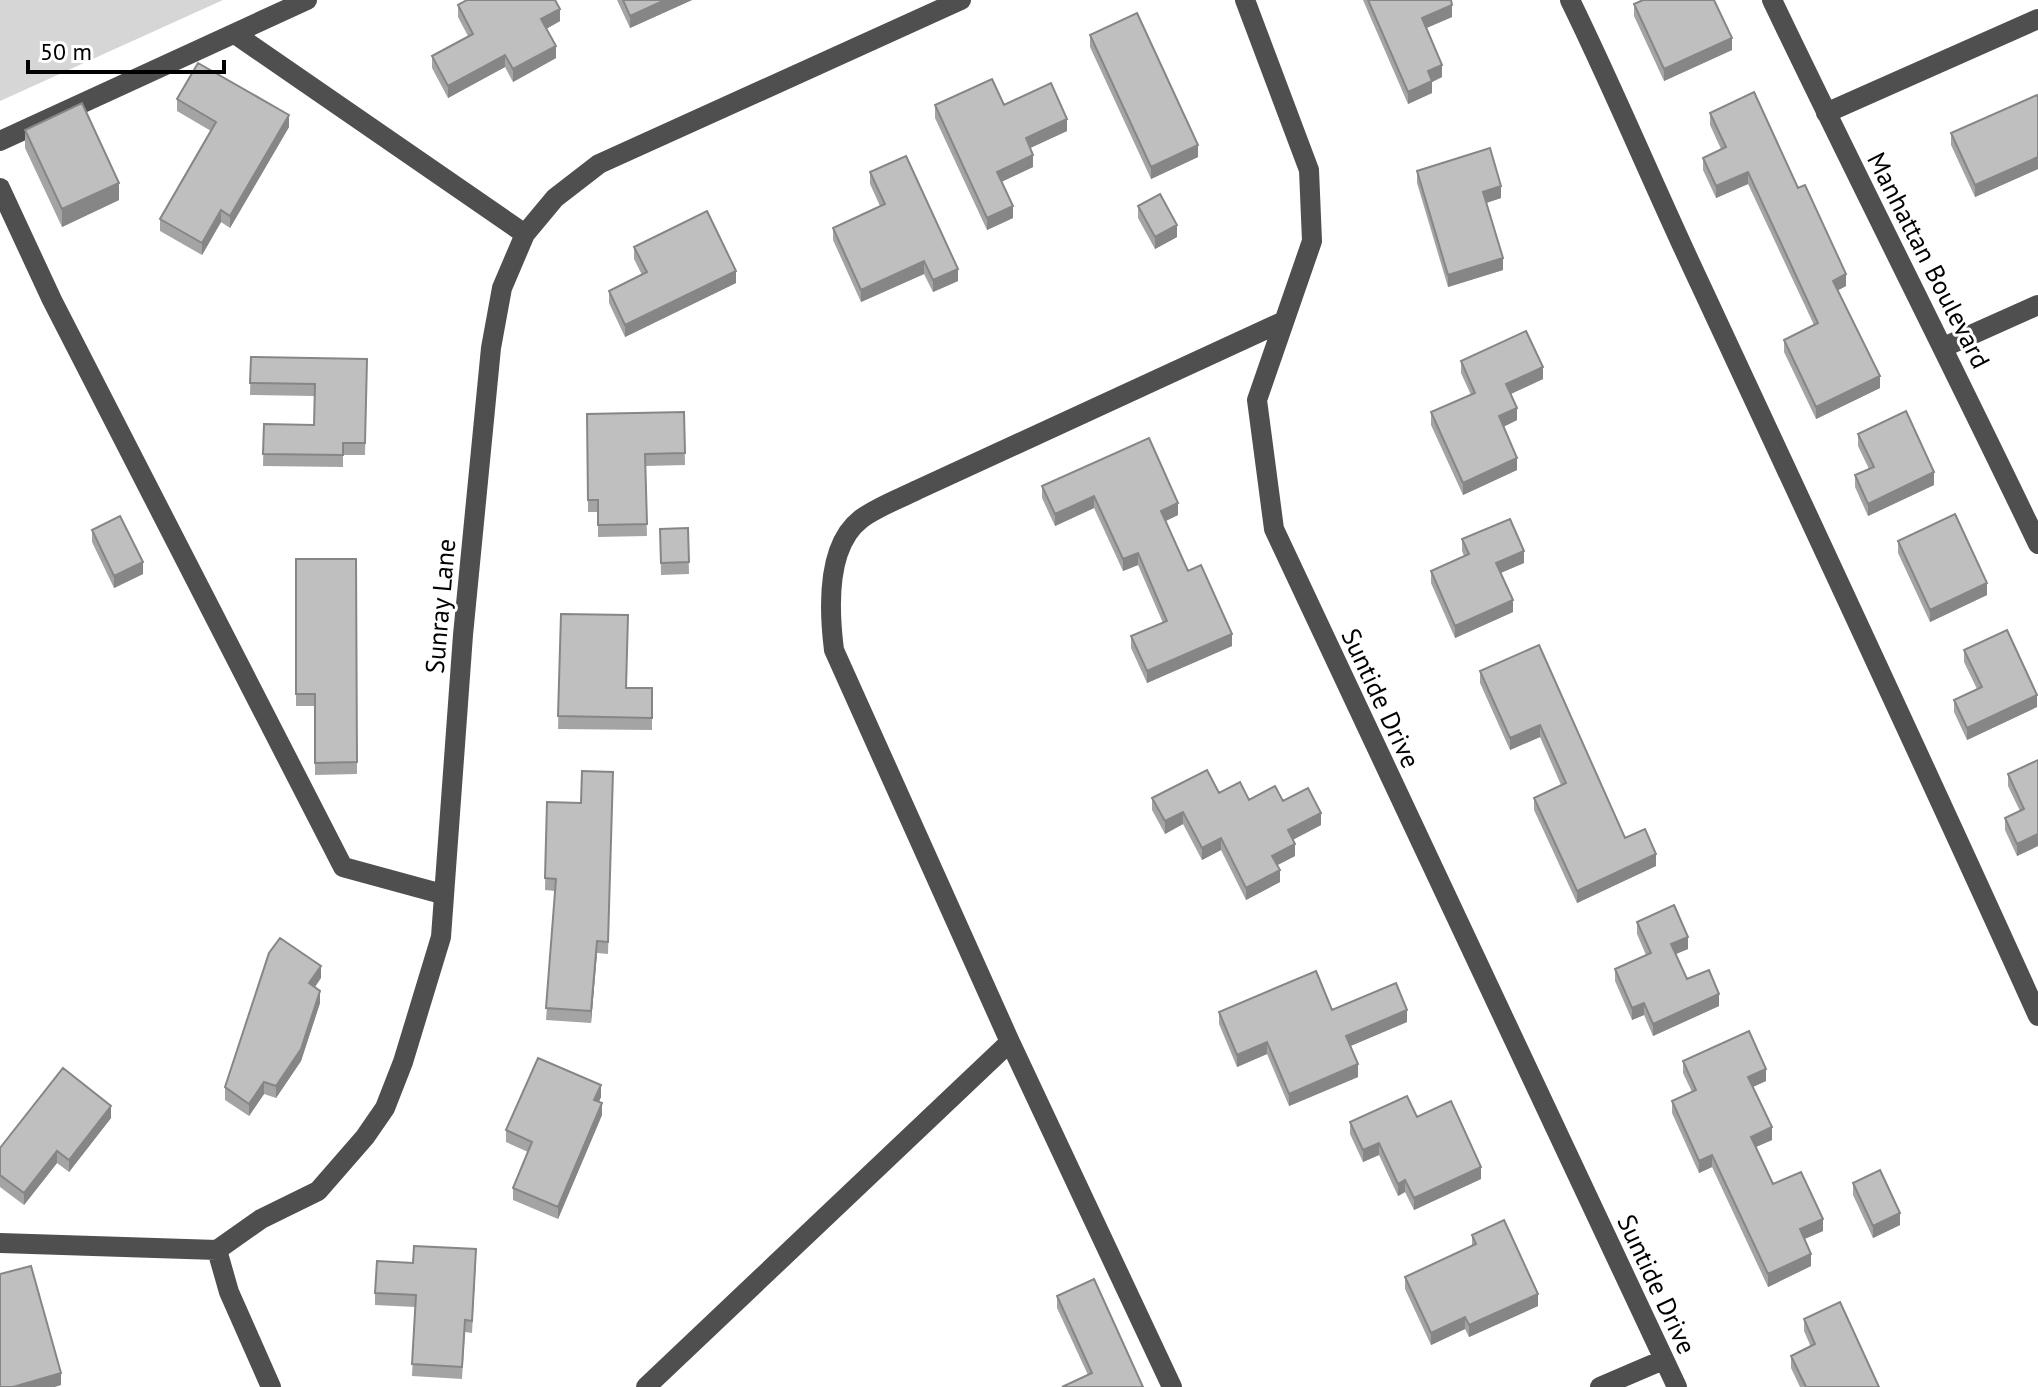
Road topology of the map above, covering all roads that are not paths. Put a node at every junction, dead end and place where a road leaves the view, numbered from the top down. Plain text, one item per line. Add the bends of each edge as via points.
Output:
1 (307, 0) edge
2 (961, 0) edge
3 (1245, 0) edge
4 (1570, 0) edge
5 (1772, 0) edge
6 (2038, 19) edge
7 (235, 34) junction
8 (1826, 113) junction
9 (0, 141) edge
10 (0, 188) edge
11 (525, 234) junction
12 (2038, 305) edge
13 (1284, 321) junction
14 (1944, 347) junction
15 (2038, 544) edge
16 (442, 894) junction
17 (2038, 1016) edge
18 (1010, 1042) junction
19 (0, 1243) edge
20 (217, 1250) junction
21 (1663, 1360) junction
22 (271, 1387) edge
23 (646, 1387) edge
24 (1172, 1387) edge
25 (1600, 1387) edge
26 (1677, 1387) edge

1 - 7 street
2 - 11 street, Sunray Lane via 599,164 555,198
3 - 13 street, Suntide Drive via 1309,170 1312,241
4 - 17 street
5 - 8 street, Manhattan Boulevard
6 - 8 street
7 - 9 street
7 - 11 street
8 - 14 street, Manhattan Boulevard
10 - 16 street via 52,300 343,867
11 - 16 street, Sunray Lane via 502,288 491,348
12 - 14 street
13 - 18 street via 917,490 860,519 842,541 830,613 834,650
13 - 21 street, Suntide Drive via 1257,400 1274,529
14 - 15 street, Manhattan Boulevard
16 - 20 street, Sunray Lane via 441,937 385,1108 318,1191 261,1219
18 - 23 street
18 - 24 street
19 - 20 street
20 - 22 street via 229,1292
21 - 25 street
21 - 26 street, Suntide Drive

